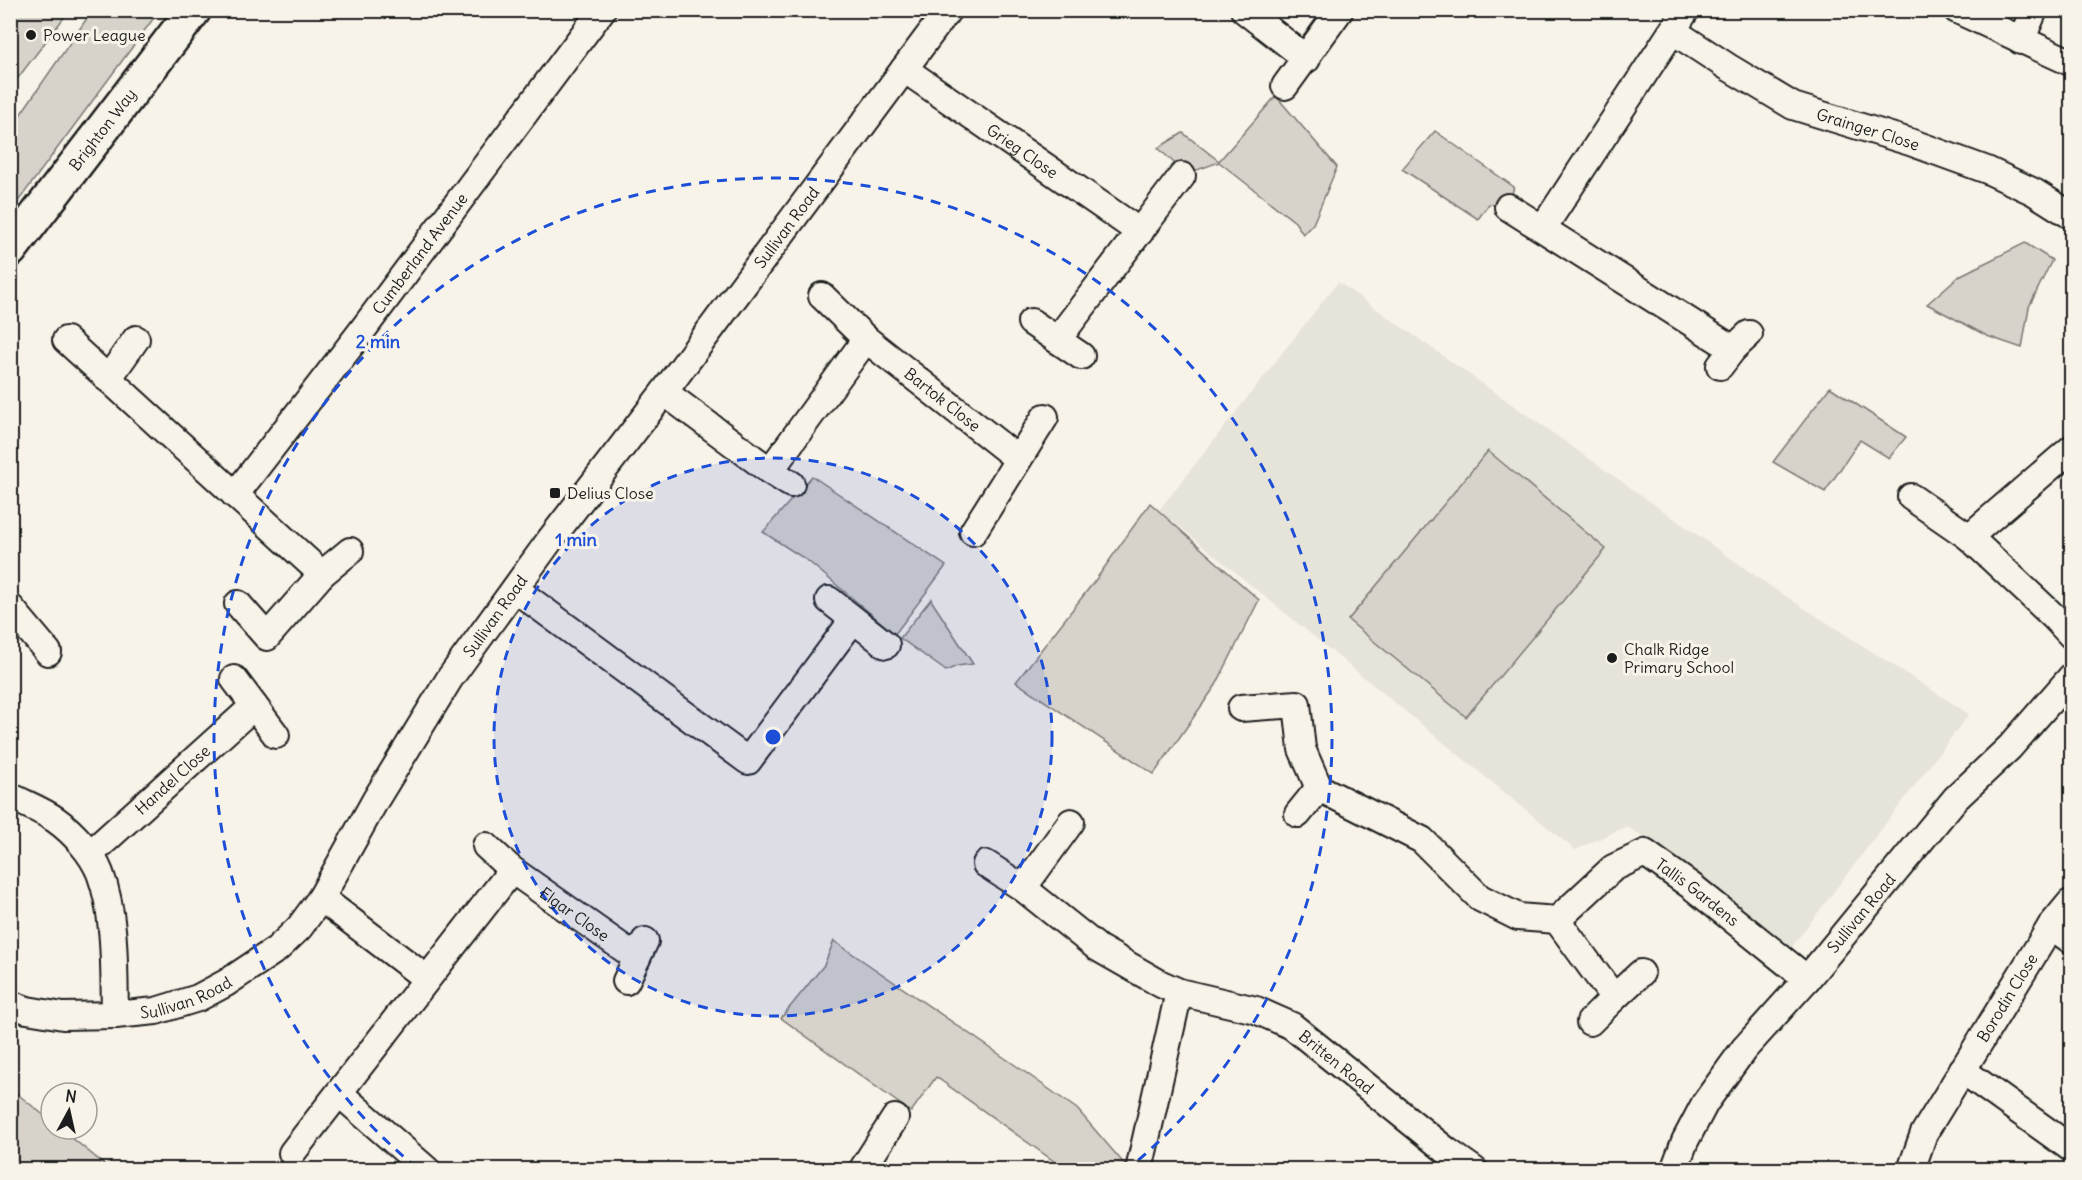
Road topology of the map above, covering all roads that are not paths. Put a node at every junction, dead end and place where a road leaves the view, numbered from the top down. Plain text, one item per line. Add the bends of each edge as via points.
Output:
1 (194, 10) edge
2 (602, 10) edge
3 (948, 10) edge
4 (1244, 10) edge
5 (1340, 10) edge
6 (1957, 10) edge
7 (2034, 10) edge
8 (1679, 21) edge
9 (2020, 41) junction
10 (1307, 59) junction
11 (2072, 63) edge
12 (904, 69) junction
13 (1286, 86) dead end
14 (1182, 176) dead end
15 (1508, 207) dead end
16 (2072, 216) edge
17 (1543, 228) junction
18 (1140, 232) junction
19 (10, 250) edge
20 (822, 296) dead end
21 (1031, 322) dead end
22 (136, 339) dead end
23 (866, 339) junction
24 (66, 340) dead end
25 (1057, 340) junction
26 (1734, 350) dead end
27 (1081, 356) dead end
28 (108, 379) junction
29 (664, 392) junction
30 (1045, 417) dead end
31 (2072, 448) edge
32 (1018, 459) junction
33 (234, 495) junction
34 (1911, 497) dead end
35 (973, 532) dead end
36 (1969, 537) junction
37 (351, 550) dead end
38 (322, 574) junction
39 (515, 589) junction
40 (829, 600) dead end
41 (238, 604) dead end
42 (10, 607) edge
43 (853, 620) junction
44 (2072, 636) edge
45 (886, 645) dead end
46 (48, 652) dead end
47 (2072, 676) edge
48 (234, 679) dead end
49 (254, 706) junction
50 (1241, 708) dead end
51 (276, 735) dead end
52 (1319, 788) junction
53 (10, 796) edge
54 (1298, 814) dead end
55 (1071, 822) dead end
56 (486, 846) dead end
57 (90, 854) junction
58 (986, 864) dead end
59 (512, 870) junction
60 (1023, 888) junction
61 (321, 898) junction
62 (2070, 903) dead end
63 (1557, 920) junction
64 (2061, 934) edge
65 (636, 960) dead end
66 (1641, 973) dead end
67 (1807, 979) junction
68 (427, 980) junction
69 (1179, 992) junction
70 (1614, 998) junction
71 (10, 1004) edge
72 (115, 1015) junction
73 (1590, 1022) dead end
74 (1962, 1070) junction
75 (339, 1093) junction
76 (895, 1118) dead end
77 (2072, 1149) edge
78 (292, 1153) dead end
79 (427, 1170) edge
80 (862, 1170) edge
81 (1139, 1170) edge
82 (1474, 1170) edge
83 (1674, 1170) edge
84 (1911, 1170) edge

1 - 19 street, Brighton Way
2 - 33 street, Cumberland Avenue via 373,317
3 - 12 street, Sullivan Road
4 - 10 street
5 - 10 street
6 - 9 street
7 - 9 street
8 - 16 street, Grainger Close via 1728,67 1793,106 1987,170 2034,192
8 - 17 street, Grainger Close
9 - 11 street
10 - 13 street
12 - 18 street, Grieg Close
12 - 29 street, Sullivan Road
14 - 18 street
15 - 17 street
17 - 26 street
18 - 25 street
20 - 23 street, Bartok Close
21 - 25 street
22 - 28 street
23 - 29 street via 780,477
23 - 32 street, Bartok Close
24 - 28 street
25 - 27 street
28 - 33 street
29 - 39 street, Sullivan Road
30 - 32 street
31 - 36 street
32 - 35 street
33 - 38 street
34 - 36 street
36 - 44 street
37 - 38 street
38 - 41 street via 267,637
39 - 43 street via 748,761
39 - 61 street, Sullivan Road via 450,678
40 - 43 street
42 - 46 street
43 - 45 street
47 - 67 street, Sullivan Road via 2010,747 1955,799
48 - 49 street
49 - 51 street
49 - 57 street, Handel Close
50 - 52 street via 1297,704 1302,749
52 - 54 street
52 - 63 street via 1422,840 1480,898 1518,917
53 - 57 street via 55,819
55 - 60 street
56 - 59 street, Elgar Close
57 - 72 street via 100,872 111,924
58 - 60 street, Britten Road
59 - 65 street, Elgar Close
59 - 68 street
60 - 69 street, Britten Road via 1098,948
61 - 68 street
61 - 72 street, Sullivan Road via 277,949 226,983 198,998 156,1011
62 - 64 street, Borodin Close
63 - 67 street, Tallis Gardens via 1613,868 1645,853
63 - 70 street
64 - 74 street, Borodin Close
66 - 70 street
67 - 83 street, Sullivan Road via 1744,1048 1716,1086 1685,1141
68 - 75 street
69 - 81 street
69 - 82 street, Britten Road via 1256,1011 1292,1026
70 - 73 street
71 - 72 street, Sullivan Road via 63,1016
74 - 77 street
74 - 84 street, Borodin Close via 1924,1133
75 - 78 street
75 - 79 street
76 - 80 street

